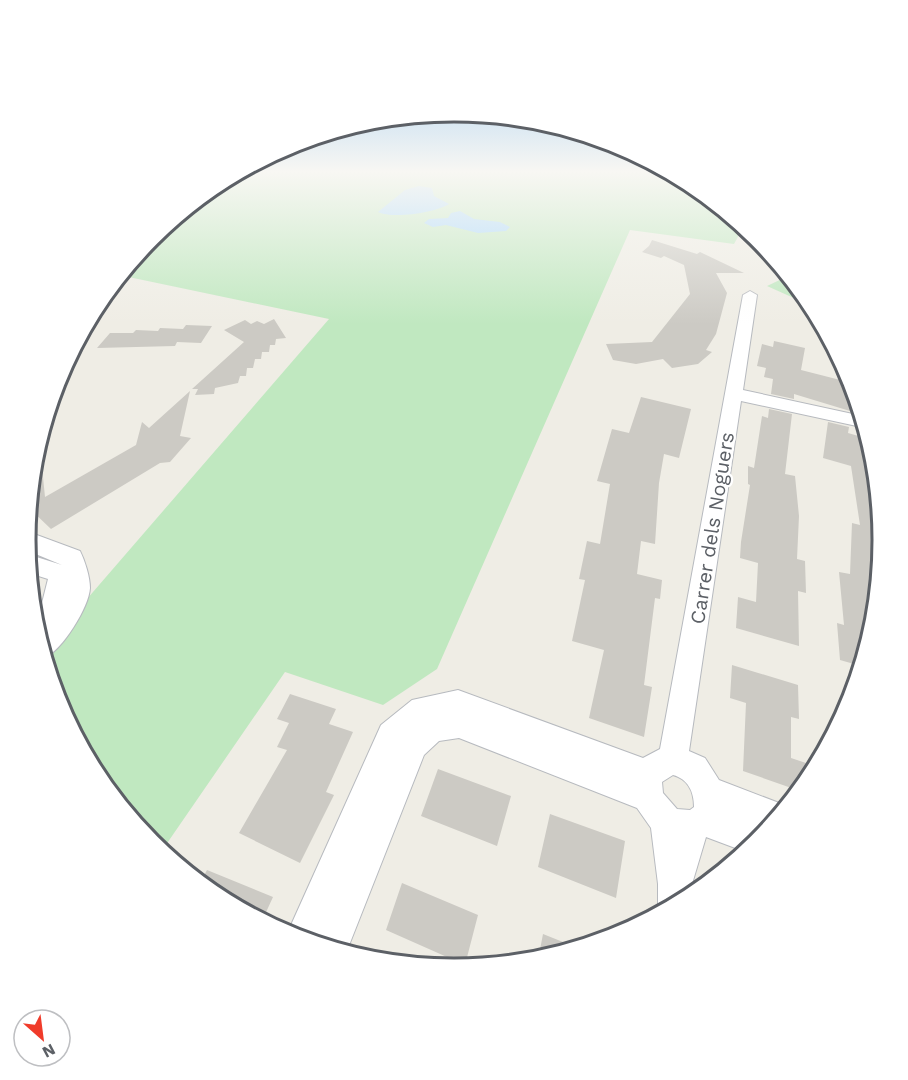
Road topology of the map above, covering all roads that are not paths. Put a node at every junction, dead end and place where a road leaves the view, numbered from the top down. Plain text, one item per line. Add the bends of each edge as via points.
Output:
1 (750, 295) dead end
2 (734, 394) junction
3 (854, 420) edge
4 (36, 544) edge
5 (37, 566) edge
6 (43, 619) edge
7 (48, 639) edge
8 (427, 719) junction
9 (677, 799) junction
10 (768, 816) edge
11 (750, 836) edge
12 (675, 895) edge
13 (306, 931) edge
14 (333, 940) edge

1 - 2 street, Carrer dels Noguers
2 - 3 street
2 - 9 street, Carrer dels Noguers
4 - 7 street via 72,558 78,589 66,619
5 - 6 street via 61,574 53,608
8 - 9 street via 459,724
8 - 13 street via 391,735
8 - 14 street
9 - 10 street
9 - 11 street
9 - 12 street, Carrer dels Noguers

